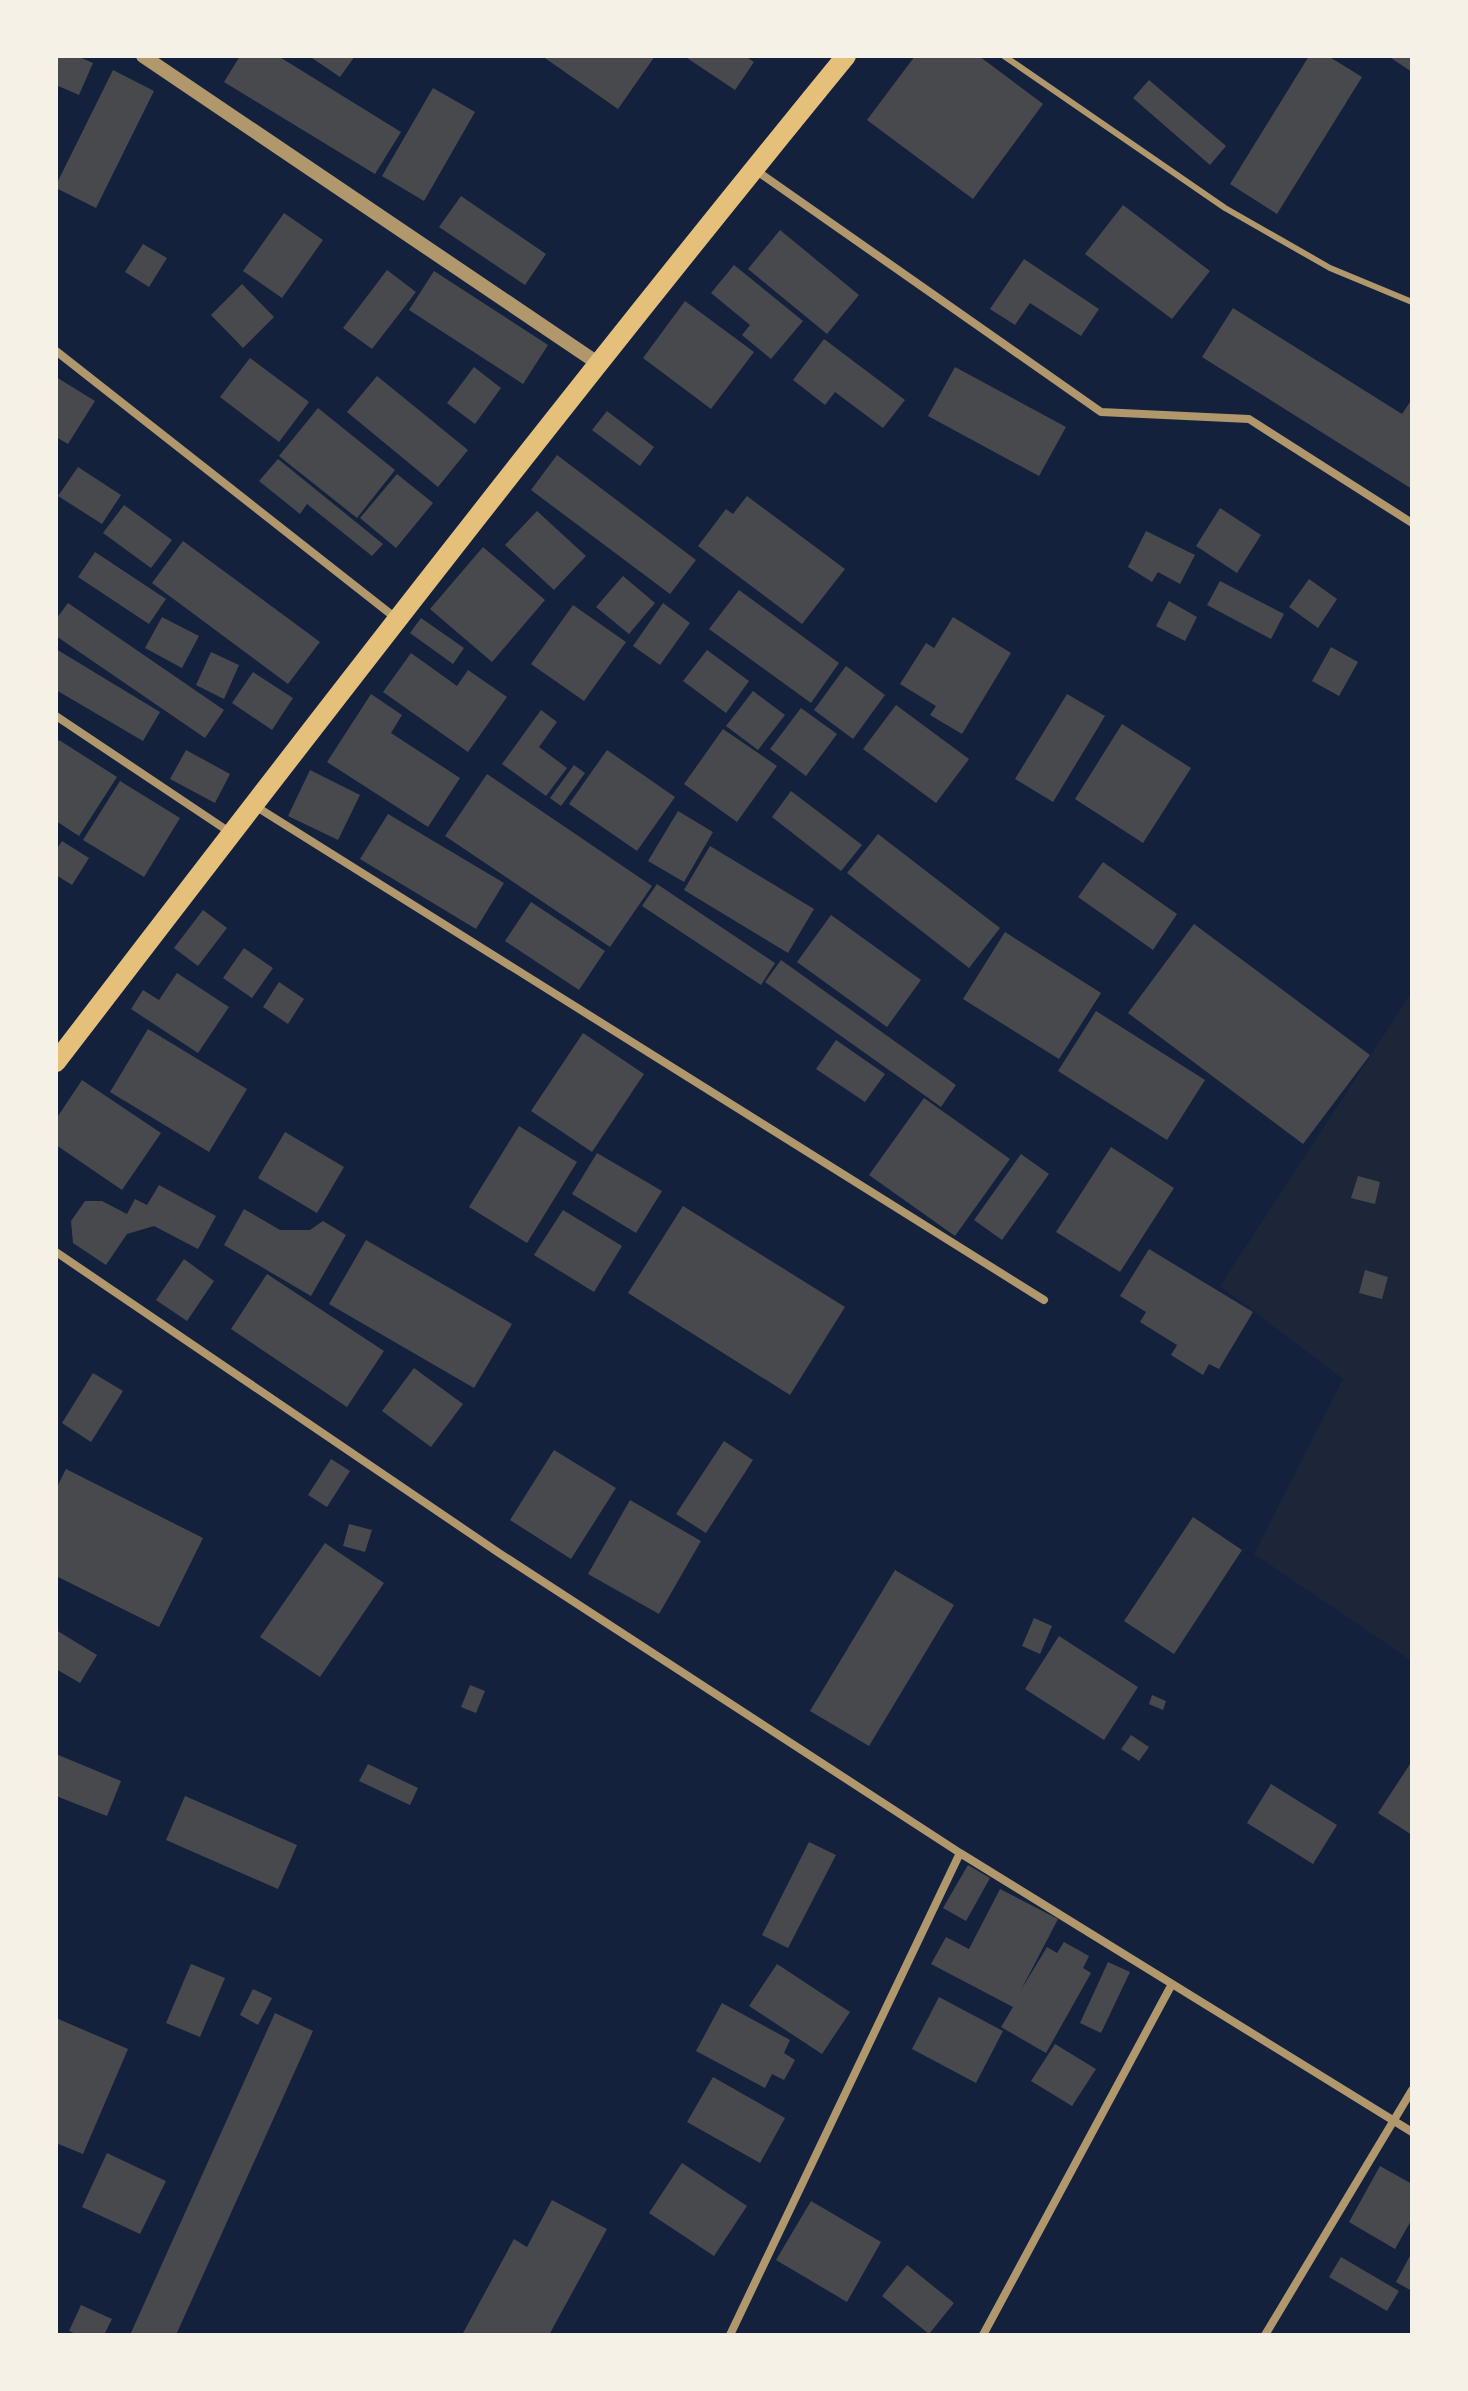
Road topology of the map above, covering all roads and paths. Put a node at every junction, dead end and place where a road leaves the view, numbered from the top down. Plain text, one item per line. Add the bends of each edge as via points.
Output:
1 (143, 56) edge
2 (846, 56) edge
3 (1004, 56) edge
4 (753, 169) junction
5 (1412, 302) edge
6 (56, 351) edge
7 (599, 364) junction
8 (1412, 523) edge
9 (398, 619) junction
10 (56, 716) edge
11 (254, 805) junction
12 (231, 833) junction
13 (56, 1062) edge
14 (56, 1252) edge
15 (1044, 1300) dead end
16 (960, 1853) junction
17 (1172, 1984) junction
18 (1412, 2090) edge
19 (1393, 2120) junction
20 (1412, 2132) edge
21 (1268, 2331) edge
22 (730, 2335) edge
23 (983, 2335) edge
24 (1281, 2335) edge

1 - 7 street
2 - 4 main road
3 - 5 lane via 1225,208 1330,268
4 - 7 main road
4 - 8 street via 1101,412 1249,419
6 - 9 street
7 - 9 main road
9 - 11 main road
10 - 12 street
11 - 12 main road
11 - 15 street
12 - 13 main road
14 - 16 street via 499,1553
16 - 17 street
16 - 22 street
17 - 19 street
17 - 23 street
18 - 19 street
19 - 20 street
19 - 21 street
21 - 24 street

